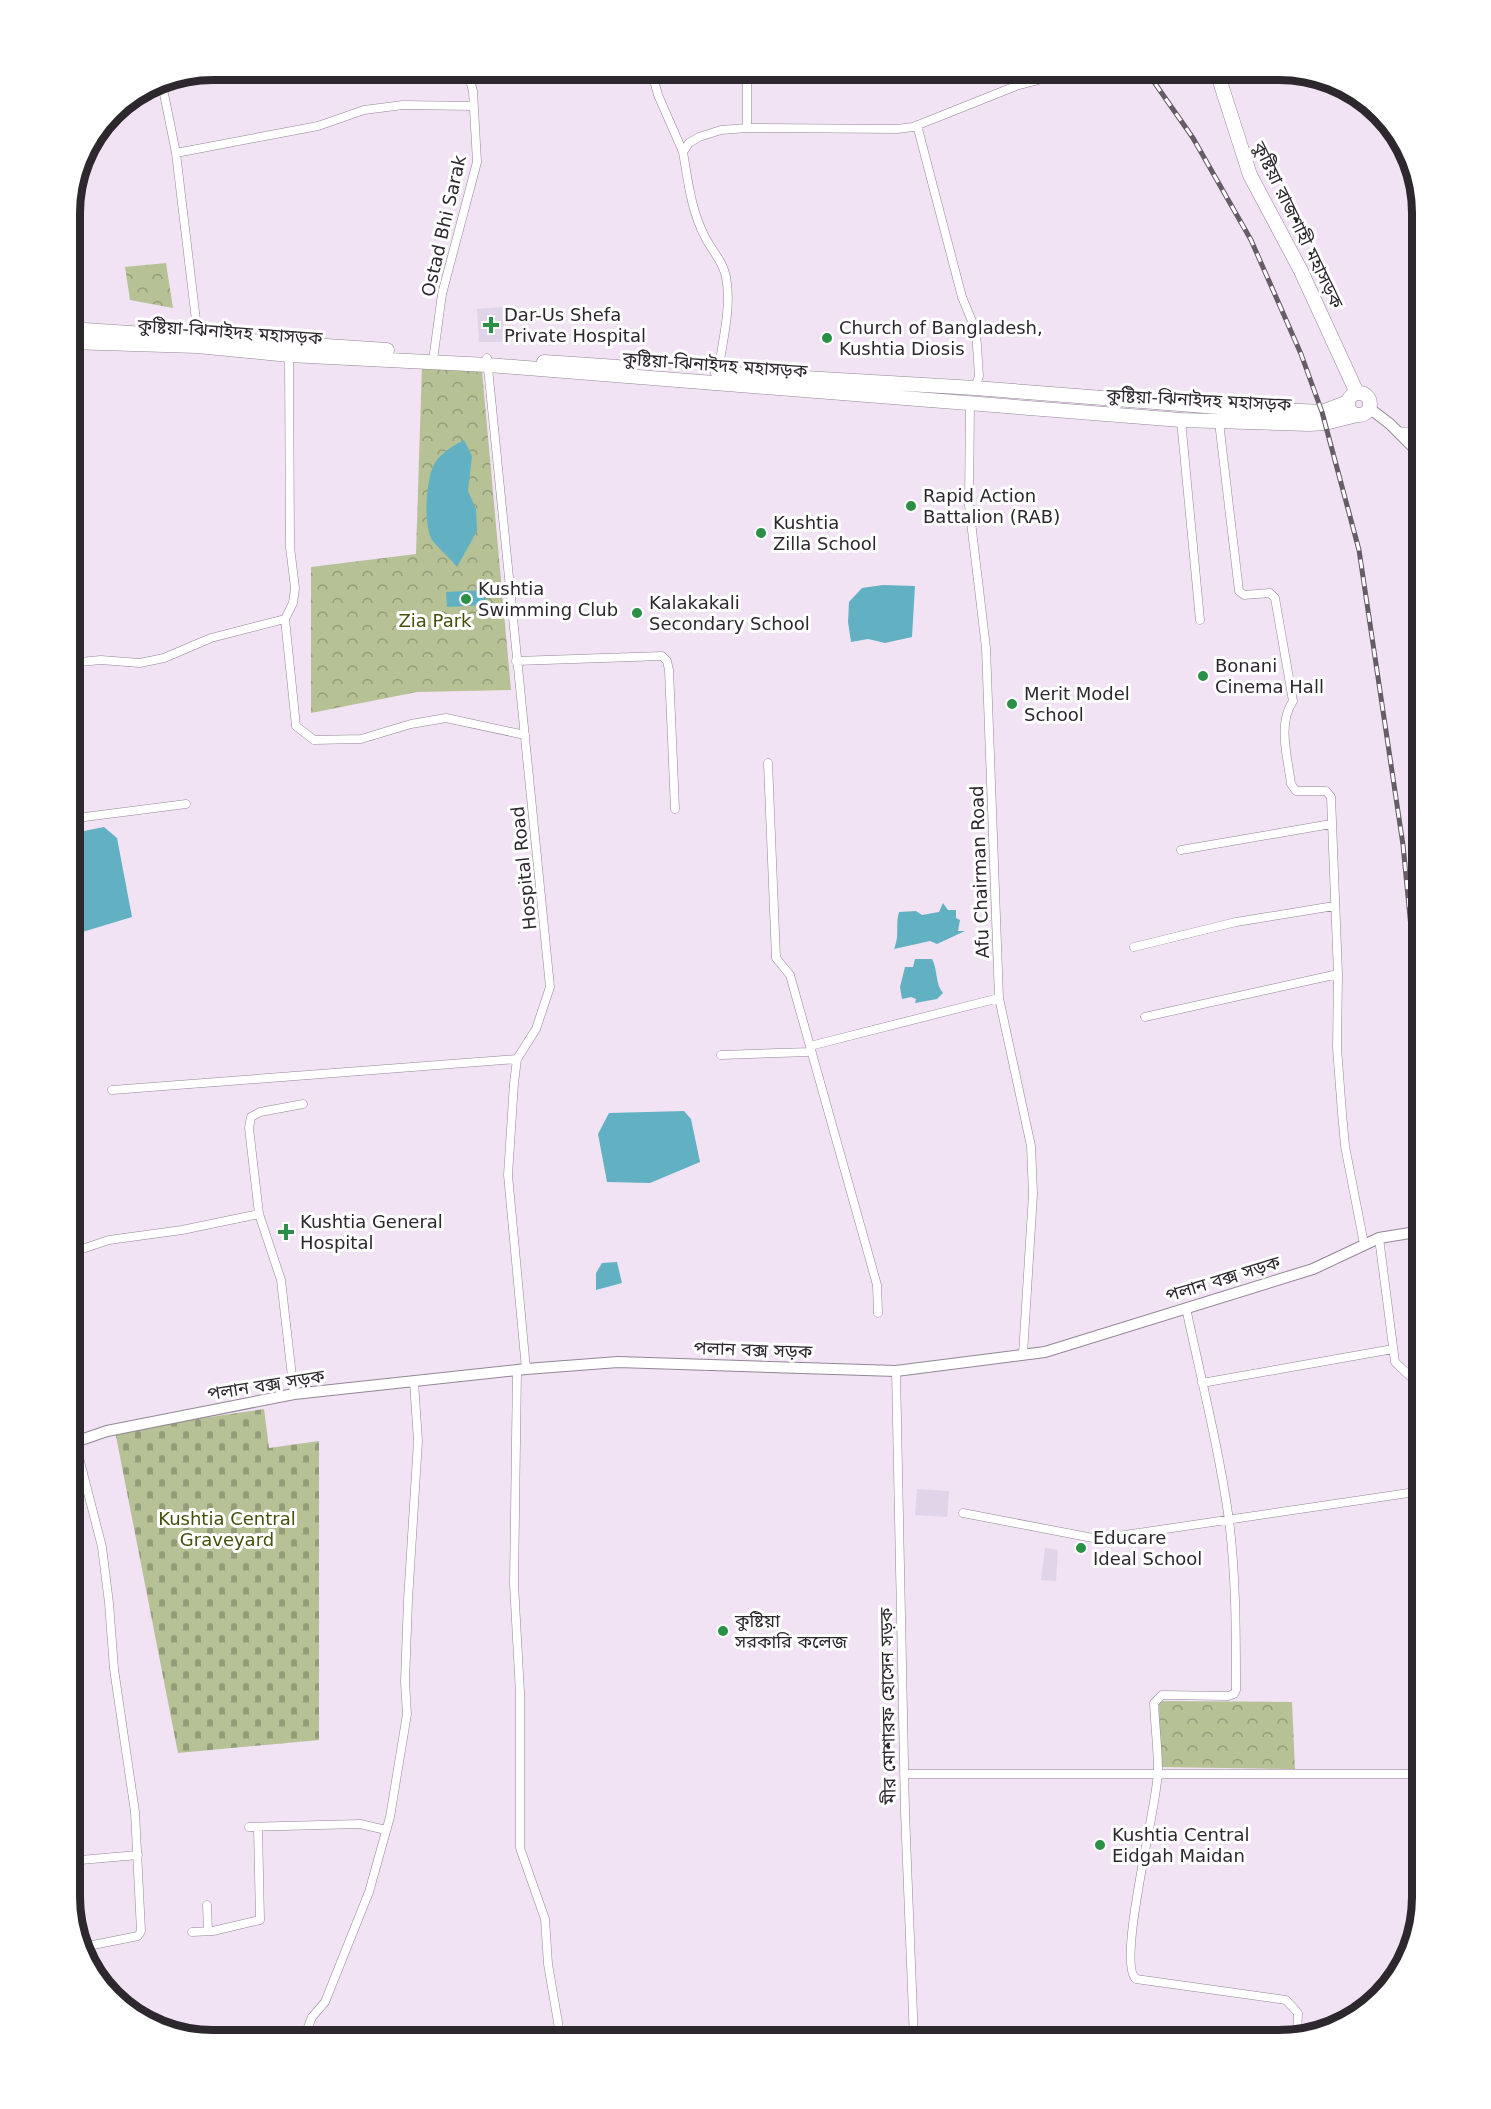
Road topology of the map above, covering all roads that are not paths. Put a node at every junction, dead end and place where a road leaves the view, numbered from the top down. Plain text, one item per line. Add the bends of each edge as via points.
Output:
1 (469, 80) edge
2 (654, 80) edge
3 (747, 80) edge
4 (1039, 80) edge
5 (1220, 80) edge
6 (164, 89) edge
7 (473, 106) junction
8 (917, 125) junction
9 (747, 128) junction
10 (683, 152) junction
11 (176, 153) junction
12 (80, 330) edge
13 (198, 337) junction
14 (80, 342) edge
15 (289, 349) junction
16 (434, 353) junction
17 (399, 355) junction
18 (488, 362) junction
19 (619, 371) junction
20 (718, 374) junction
21 (975, 388) junction
22 (1056, 395) junction
23 (1353, 397) junction
24 (1129, 401) junction
25 (969, 403) junction
26 (1055, 410) junction
27 (1363, 412) junction
28 (1129, 416) junction
29 (1253, 416) junction
30 (1181, 420) junction
31 (1219, 422) junction
32 (1399, 432) junction
33 (1412, 432) edge
34 (1412, 446) edge
35 (285, 619) junction
36 (1200, 620) dead end
37 (516, 661) junction
38 (80, 662) edge
39 (525, 735) junction
40 (768, 764) dead end
41 (186, 804) dead end
42 (675, 808) dead end
43 (80, 818) edge
44 (1331, 824) junction
45 (1181, 850) dead end
46 (1334, 906) junction
47 (1134, 946) dead end
48 (1338, 974) junction
49 (999, 998) junction
50 (1145, 1017) dead end
51 (810, 1049) junction
52 (721, 1055) dead end
53 (517, 1059) junction
54 (112, 1090) dead end
55 (303, 1104) dead end
56 (259, 1214) junction
57 (1412, 1233) edge
58 (1379, 1238) junction
59 (1364, 1244) junction
60 (80, 1250) edge
61 (1185, 1308) junction
62 (878, 1312) dead end
63 (1393, 1349) junction
64 (1023, 1354) junction
65 (521, 1369) junction
66 (896, 1371) junction
67 (1412, 1378) edge
68 (414, 1382) junction
69 (1202, 1383) junction
70 (294, 1394) junction
71 (80, 1440) edge
72 (80, 1471) edge
73 (1412, 1492) edge
74 (963, 1513) dead end
75 (1228, 1519) junction
76 (1158, 1773) junction
77 (904, 1774) junction
78 (1412, 1774) edge
79 (249, 1827) dead end
80 (258, 1828) junction
81 (386, 1830) junction
82 (138, 1855) junction
83 (80, 1860) edge
84 (207, 1905) dead end
85 (208, 1931) junction
86 (192, 1932) dead end
87 (90, 1946) edge
88 (1297, 2028) edge
89 (307, 2029) edge
90 (559, 2029) edge
91 (914, 2030) edge

1 - 7 street, Ostad Bhi Sarak
2 - 10 street
3 - 9 street
4 - 8 street
5 - 23 highway, কুষ্টিয়া রাজশাহী মহাসড়ক via 1250,175 1301,271
6 - 11 street
7 - 11 street via 403,105 364,110 318,126
7 - 16 street, Ostad Bhi Sarak via 477,162 442,294
8 - 9 street via 897,129
8 - 21 street, Afu Chairman Road via 962,297 976,331 979,376
9 - 10 street via 699,137
10 - 20 street via 693,208 726,279 727,308
11 - 13 street
12 - 13 highway, কুষ্টিয়া-ঝিনাইদহ মহাসড়ক
13 - 15 highway, কুষ্টিয়া-ঝিনাইদহ মহাসড়ক
14 - 15 highway, কুষ্টিয়া-ঝিনাইদহ মহাসড়ক
15 - 17 highway, কুষ্টিয়া-ঝিনাইদহ মহাসড়ক
15 - 35 street via 290,547 295,588
16 - 17 highway, কুষ্টিয়া-ঝিনাইদহ মহাসড়ক
16 - 18 highway, কুষ্টিয়া-ঝিনাইদহ মহাসড়ক
17 - 18 highway, কুষ্টিয়া-ঝিনাইদহ মহাসড়ক
18 - 19 highway, কুষ্টিয়া-ঝিনাইদহ মহাসড়ক
18 - 37 street, Hospital Road
19 - 20 highway, কুষ্টিয়া-ঝিনাইদহ মহাসড়ক
19 - 25 highway, কুষ্টিয়া-ঝিনাইদহ মহাসড়ক
20 - 21 highway, কুষ্টিয়া-ঝিনাইদহ মহাসড়ক
21 - 22 highway, কুষ্টিয়া-ঝিনাইদহ মহাসড়ক
21 - 25 street, Afu Chairman Road
22 - 24 highway, কুষ্টিয়া-ঝিনাইদহ মহাসড়ক
22 - 26 highway
23 - 27 highway via 1349,409
23 - 27 highway via 1368,397
23 - 29 highway, কুষ্টিয়া-ঝিনাইদহ মহাসড়ক via 1322,412
24 - 28 highway
24 - 29 highway, কুষ্টিয়া-ঝিনাইদহ মহাসড়ক
25 - 26 highway, কুষ্টিয়া-ঝিনাইদহ মহাসড়ক
25 - 49 street, Afu Chairman Road via 969,505 986,648 991,736
26 - 28 highway, কুষ্টিয়া-ঝিনাইদহ মহাসড়ক
27 - 29 highway, কুষ্টিয়া-ঝিনাইদহ মহাসড়ক via 1325,423
27 - 32 main road
28 - 30 highway, কুষ্টিয়া-ঝিনাইদহ মহাসড়ক
29 - 31 highway, কুষ্টিয়া-ঝিনাইদহ মহাসড়ক
30 - 31 highway, কুষ্টিয়া-ঝিনাইদহ মহাসড়ক
30 - 36 street
31 - 44 street via 1239,591 1244,596 1270,593 1275,598 1293,701 1284,723 1291,784 1296,791 1326,790
32 - 33 street
32 - 34 main road
35 - 38 street via 211,638 164,658 140,663
35 - 39 street via 294,718 296,726 314,740 361,739 446,718
37 - 39 street, Hospital Road
37 - 42 street via 662,656 668,661
39 - 53 street, Hospital Road via 550,987 536,1029
40 - 51 street via 776,958 790,975
41 - 43 street
44 - 45 street
44 - 46 street
46 - 47 street via 1236,922
46 - 48 street
48 - 50 street
48 - 59 street via 1337,1048 1342,1113
49 - 51 street
49 - 64 street, Afu Chairman Road via 1031,1146 1033,1194
51 - 52 street
51 - 62 street via 877,1286
53 - 54 street
53 - 65 street, Hospital Road via 508,1175
55 - 56 street via 251,1117
56 - 60 street via 109,1240
56 - 70 street via 281,1280
57 - 58 main road, পলান বক্স সড়ক
58 - 59 main road, পলান বক্স সড়ক
58 - 63 street
59 - 61 main road, পলান বক্স সড়ক via 1313,1269
61 - 64 main road, পলান বক্স সড়ক via 1045,1352
61 - 69 street
63 - 67 street via 1395,1362
63 - 69 street
64 - 66 main road, পলান বক্স সড়ক
65 - 66 main road, পলান বক্স সড়ক via 618,1362
65 - 68 main road, পলান বক্স সড়ক
65 - 90 street, Hospital Road via 514,1584 520,1693 520,1848 545,1919
66 - 77 street, মীর মোশারফ হোসেন সড়ক
68 - 70 main road, পলান বক্স সড়ক
68 - 81 street via 418,1441 408,1600 407,1713
69 - 75 street
70 - 71 main road, পলান বক্স সড়ক via 107,1431
72 - 82 street via 102,1547
73 - 75 street
74 - 75 street via 1098,1539
75 - 76 street via 1235,1582 1236,1690 1228,1696 1156,1698
76 - 77 street
76 - 78 street
76 - 88 street via 1132,1928 1132,1976 1286,2000 1298,2013
77 - 91 street, মীর মোশারফ হোসেন সড়ক
79 - 80 street
80 - 81 street via 360,1824
80 - 85 street via 260,1920
81 - 89 street via 366,1901 325,2002
82 - 83 street
82 - 87 street via 141,1931 138,1936
84 - 85 street
85 - 86 street

